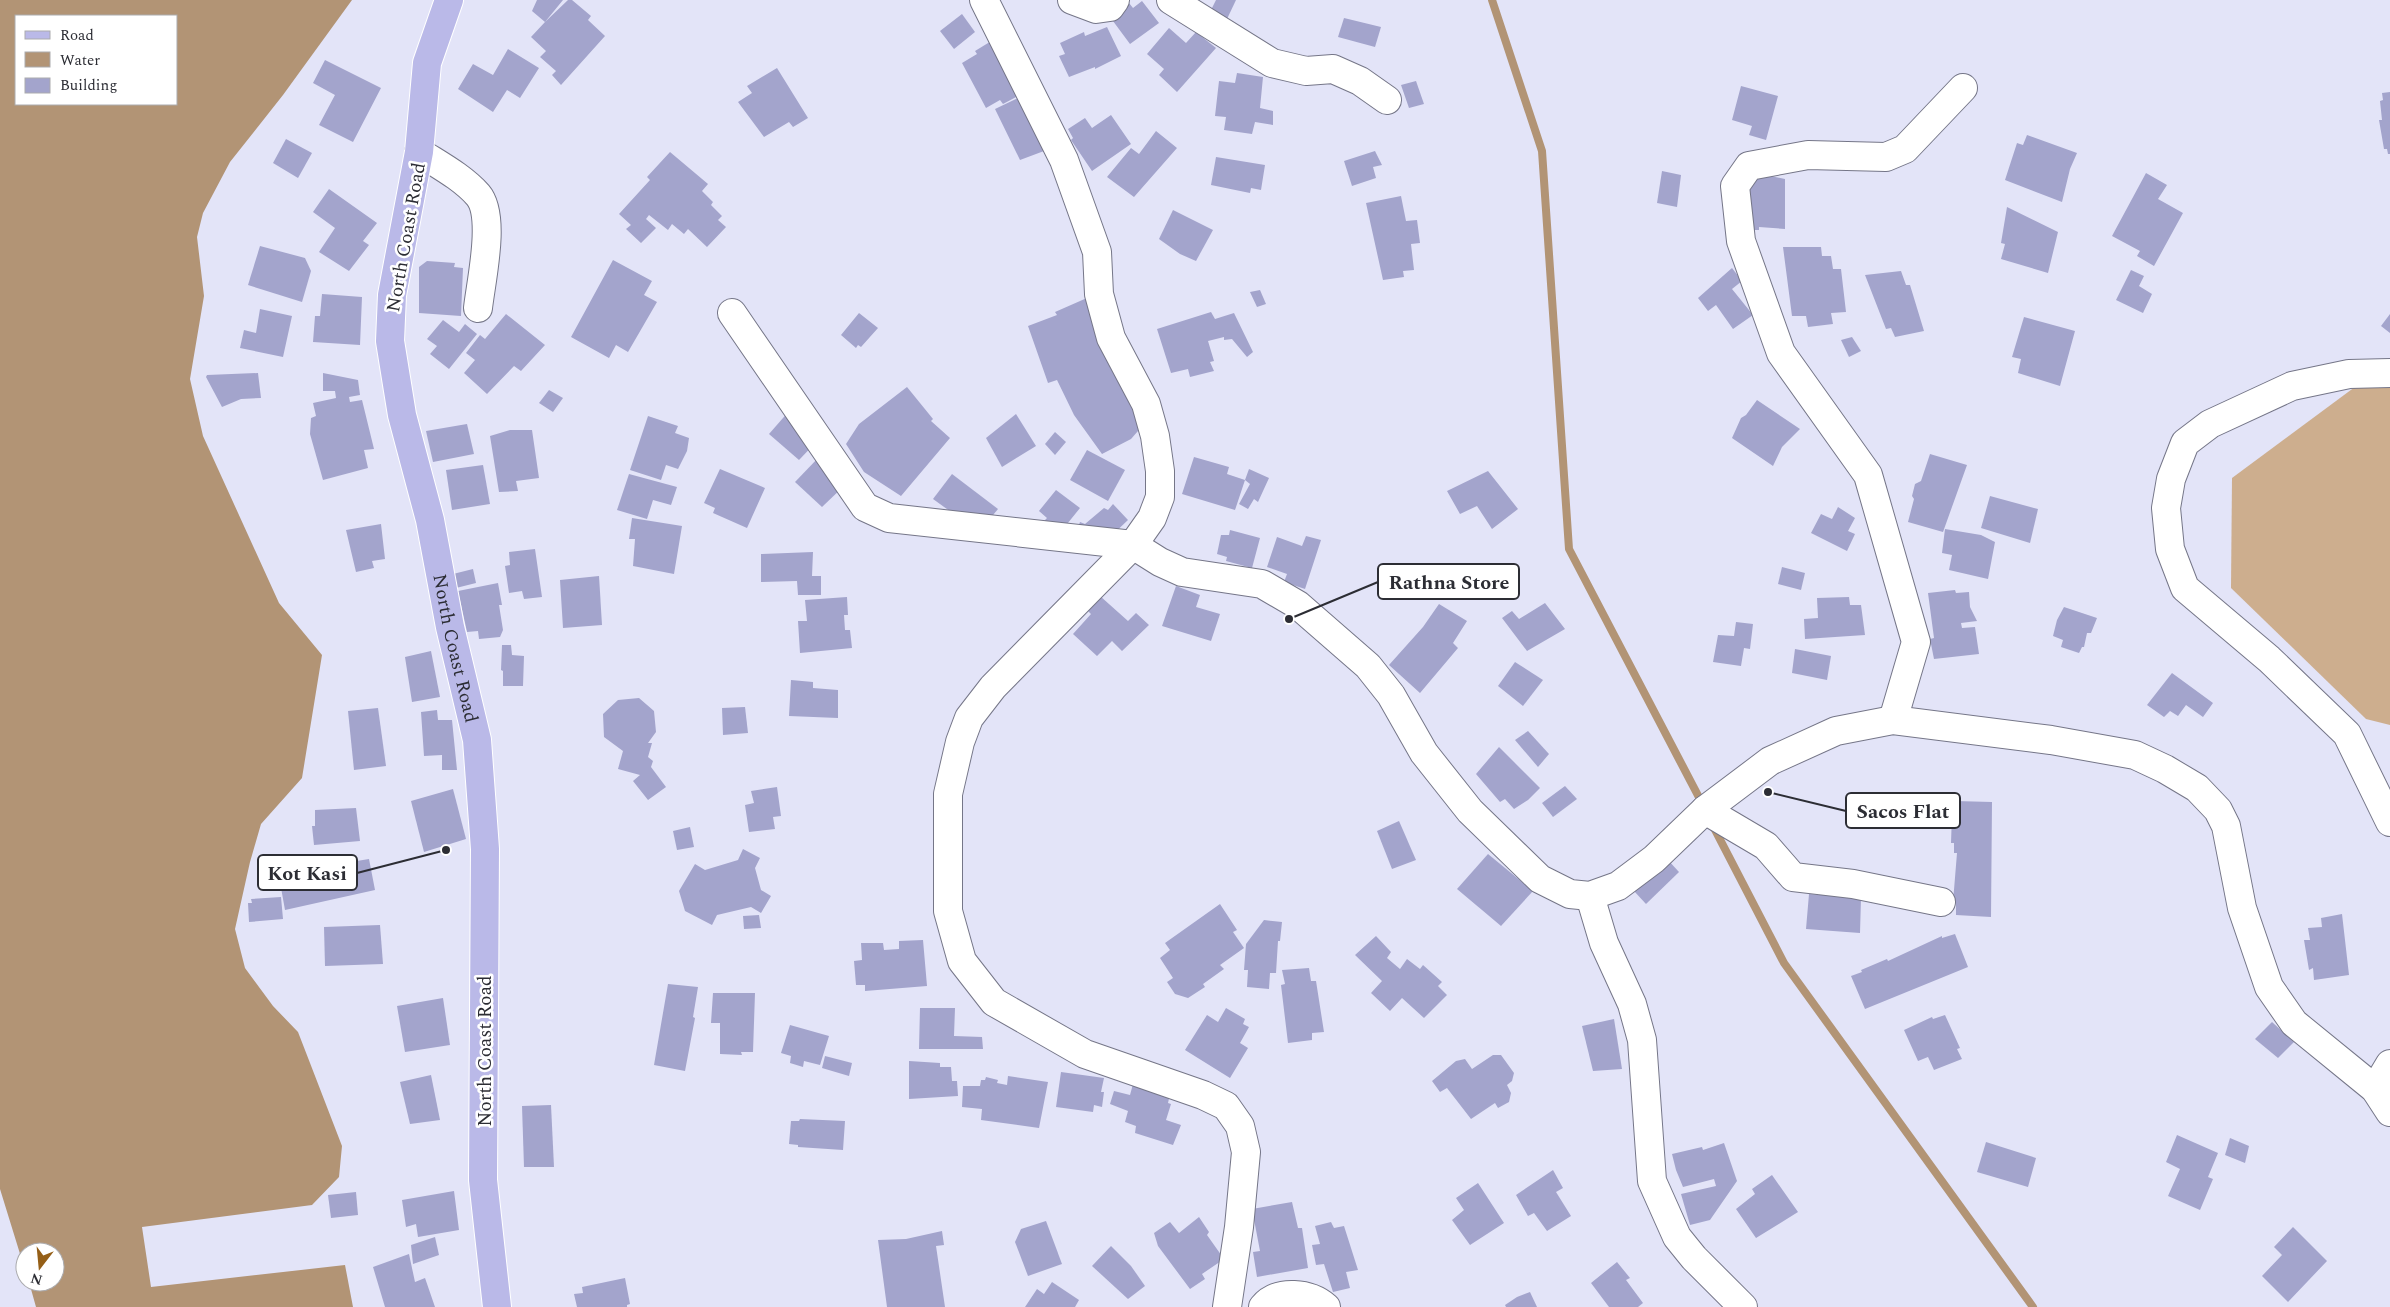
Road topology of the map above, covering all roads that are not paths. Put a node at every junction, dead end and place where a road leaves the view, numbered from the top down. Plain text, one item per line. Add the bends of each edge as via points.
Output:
1 (448, 0) edge
2 (1072, 0) edge
3 (1115, 0) edge
4 (1171, 0) edge
5 (992, 2) edge
6 (1963, 88) dead end
7 (1387, 100) dead end
8 (419, 152) junction
9 (478, 308) dead end
10 (732, 313) dead end
11 (2390, 373) edge
12 (1133, 544) junction
13 (1894, 720) junction
14 (1704, 810) junction
15 (2390, 822) edge
16 (1590, 896) junction
17 (1941, 902) dead end
18 (2390, 1064) edge
19 (2376, 1089) junction
20 (2390, 1112) edge
21 (497, 1307) edge
22 (1227, 1307) edge
23 (1263, 1307) edge
24 (1326, 1307) edge
25 (1743, 1307) edge

1 - 8 main road, North Coast Road via 426,63
2 - 3 street via 1096,9 1110,7
4 - 7 street via 1272,63 1306,71 1333,69 1360,81
5 - 12 street via 1064,160 1097,252 1099,294 1111,338 1146,404 1155,436 1160,497 1152,518
6 - 13 street via 1905,149 1886,157 1808,155 1749,166 1734,186 1740,241 1781,354 1868,475 1916,642
8 - 9 street via 468,186 479,196 484,207 487,222
8 - 21 main road, North Coast Road via 392,294 390,341 402,415 430,520 450,628 476,740 485,849 483,1180
10 - 12 street via 865,507 889,518
11 - 15 street via 2349,374 2292,386 2210,424 2185,443 2171,480 2166,508 2170,549 2185,588 2269,659 2346,734
12 - 16 street via 1182,572 1262,584 1298,605 1368,666 1391,695 1424,753 1470,811 1540,879 1570,894
12 - 22 street via 993,687 969,718 948,794 948,912 962,961 994,1002 1085,1054 1204,1095 1226,1106 1240,1126 1246,1152
13 - 14 street via 1836,731 1800,745 1770,761
13 - 19 street via 2051,740 2135,755 2197,788 2218,810 2226,826 2242,908 2269,987 2294,1023
14 - 16 street via 1654,859 1618,886
14 - 17 street via 1766,846 1793,877 1862,885
16 - 25 street via 1604,943 1632,1004 1642,1040 1652,1181 1677,1237
18 - 19 street
19 - 20 street
23 - 24 street via 1278,1297 1294,1295 1318,1300

